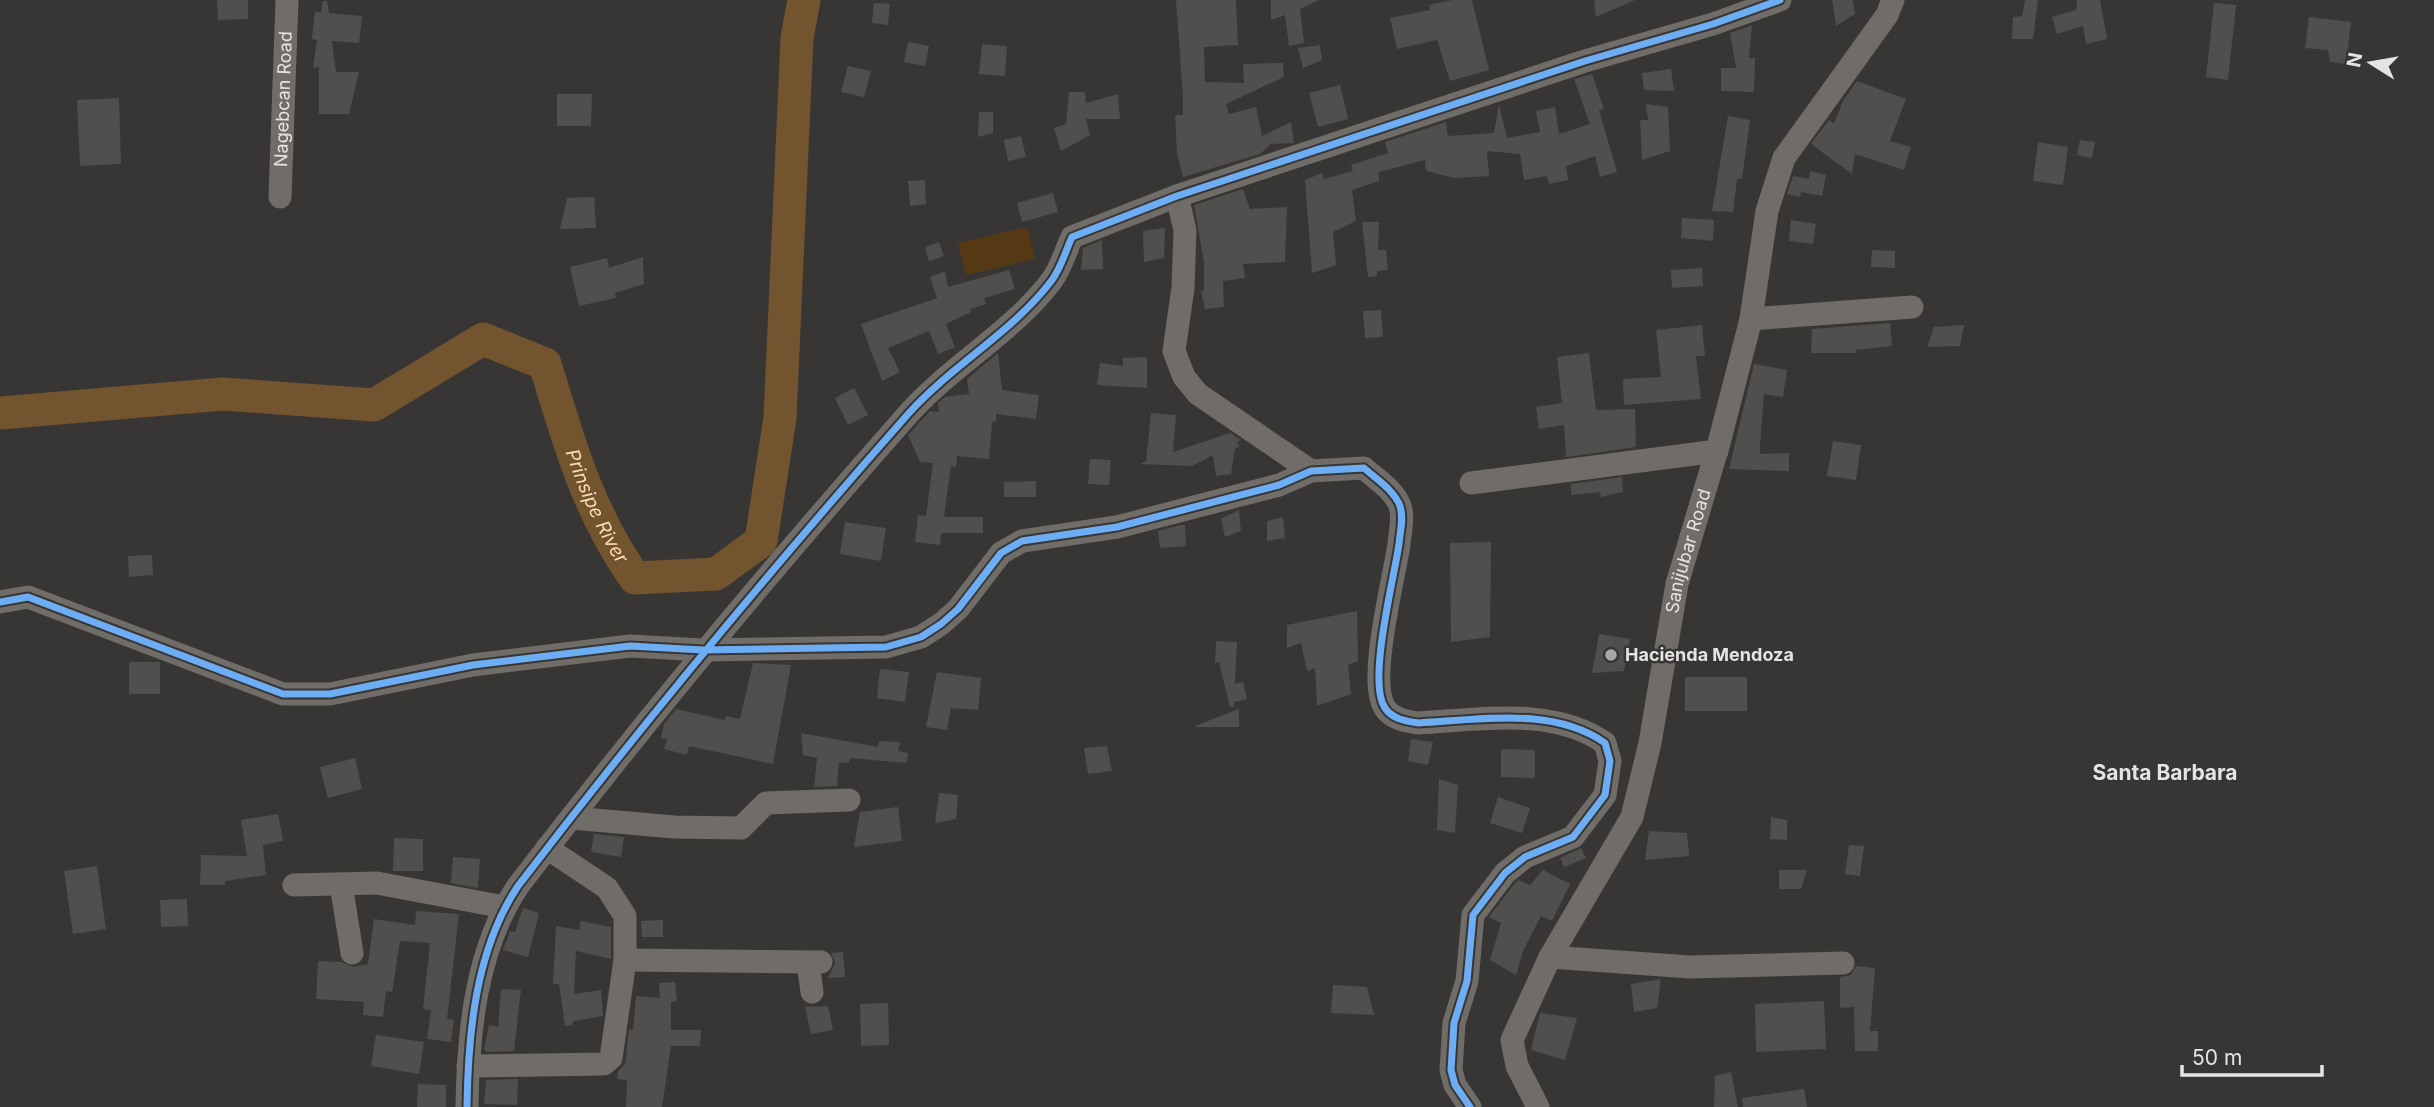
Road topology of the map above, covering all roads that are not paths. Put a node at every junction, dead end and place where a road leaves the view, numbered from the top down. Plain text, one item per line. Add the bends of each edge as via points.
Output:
1 (287, 0) edge
2 (1780, 0) edge
3 (1893, 0) edge
4 (1177, 196) junction
5 (280, 197) dead end
6 (1912, 307) dead end
7 (1751, 319) junction
8 (1717, 451) junction
9 (1311, 471) junction
10 (1471, 483) dead end
11 (0, 602) edge
12 (703, 650) junction
13 (849, 800) dead end
14 (572, 818) junction
15 (547, 848) junction
16 (295, 884) dead end
17 (341, 884) junction
18 (504, 907) junction
19 (352, 953) dead end
20 (1550, 957) junction
21 (625, 960) junction
22 (1843, 963) dead end
23 (812, 992) dead end
24 (468, 1066) junction
25 (467, 1107) edge
26 (1469, 1107) edge
27 (1538, 1107) edge

1 - 5 street, Nagebcan Road
2 - 4 street
3 - 7 street, Sanijubar Road via 1887,15 1784,158 1767,211
4 - 9 street via 1185,230 1174,351 1184,377 1198,394
4 - 12 street via 1072,237 1052,279 989,344 919,402
6 - 7 street
7 - 8 street, Sanijubar Road
8 - 10 street
8 - 20 street, Sanijubar Road via 1666,630 1650,743 1632,817
9 - 12 street via 1279,485 1117,527 1022,541 1001,553 958,610 921,637 886,647
9 - 26 street via 1364,468 1393,493 1401,508 1394,585 1381,643 1378,693 1385,710 1418,723 1525,718 1587,730 1605,743 1607,784 1597,806 1573,837 1525,858 1505,873 1473,915 1467,981 1454,1023 1451,1070
11 - 12 street via 27,597 283,694 330,694 473,665 630,646
12 - 14 street
13 - 14 street via 766,803 741,828
14 - 15 street
15 - 18 street
15 - 21 street via 607,888 617,902 625,916
16 - 17 street
17 - 18 street via 377,883
17 - 19 street
18 - 24 street via 480,972
20 - 22 street via 1690,967
20 - 27 street, Sanijubar Road via 1512,1041 1517,1066
21 - 23 street via 814,962
21 - 24 street via 615,1042 611,1059 604,1064
24 - 25 street

